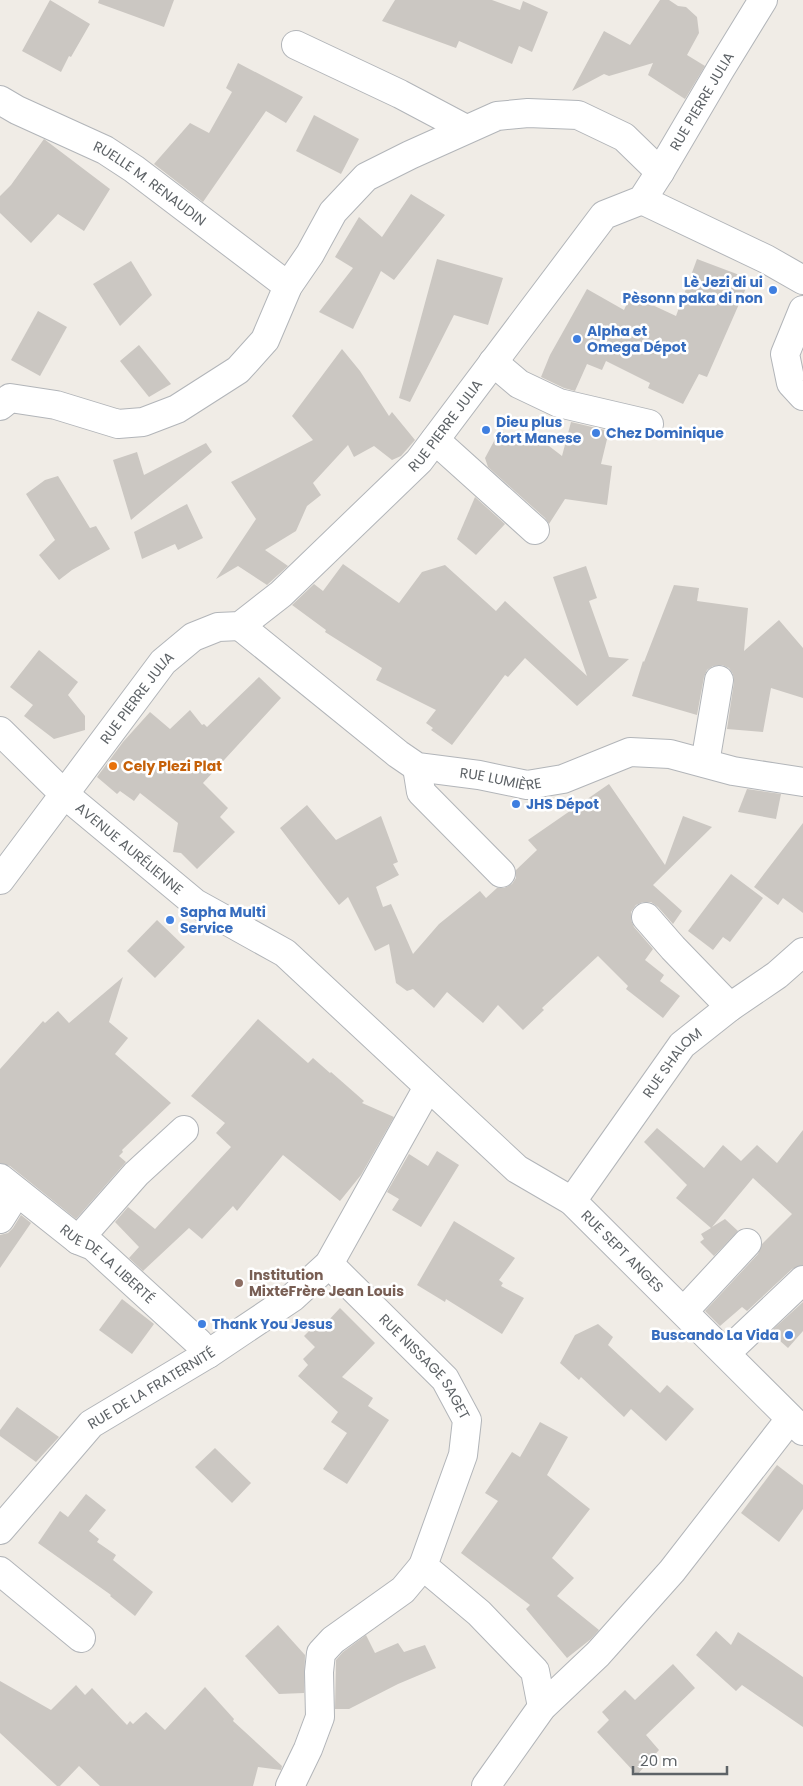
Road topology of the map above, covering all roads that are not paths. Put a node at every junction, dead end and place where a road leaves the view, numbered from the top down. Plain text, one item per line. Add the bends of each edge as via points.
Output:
1 (764, 0) edge
2 (296, 45) dead end
3 (0, 100) edge
4 (466, 128) junction
5 (660, 172) junction
6 (642, 200) junction
7 (803, 280) edge
8 (288, 286) junction
9 (803, 310) edge
10 (493, 362) junction
11 (803, 396) edge
12 (0, 406) edge
13 (649, 424) dead end
14 (434, 440) junction
15 (535, 530) dead end
16 (240, 626) junction
17 (719, 680) dead end
18 (0, 731) edge
19 (705, 763) junction
20 (417, 767) junction
21 (803, 782) edge
22 (64, 794) junction
23 (501, 872) dead end
24 (0, 880) edge
25 (646, 917) dead end
26 (803, 952) edge
27 (730, 1007) junction
28 (428, 1087) junction
29 (184, 1130) dead end
30 (9, 1185) edge
31 (572, 1201) junction
32 (0, 1219) edge
33 (78, 1240) junction
34 (747, 1243) dead end
35 (329, 1264) junction
36 (803, 1280) edge
37 (684, 1311) junction
38 (208, 1354) junction
39 (726, 1354) junction
40 (796, 1425) edge
41 (0, 1530) edge
42 (423, 1566) junction
43 (0, 1571) edge
44 (81, 1638) dead end
45 (542, 1707) junction
46 (290, 1786) edge
47 (486, 1786) edge

1 - 5 street, RUE PIERRE JULIA
2 - 4 street
3 - 8 street, RUELLE M. RENAUDIN via 105,150
4 - 5 street via 497,116 528,113 578,115 624,137
4 - 8 street via 366,177 333,212
5 - 6 street, RUE PIERRE JULIA
6 - 7 street
6 - 10 street, RUE PIERRE JULIA via 604,215
8 - 12 street via 265,340 238,370 177,409 143,422 118,424 56,405 10,398
9 - 11 street via 785,354 791,383
10 - 13 street via 519,384 559,403
10 - 14 street, RUE PIERRE JULIA
14 - 15 street
14 - 16 street, RUE PIERRE JULIA via 419,461 338,540 281,594
16 - 20 street, RUE LUMIÈRE
16 - 22 street, RUE PIERRE JULIA via 218,627 193,637 163,662
17 - 19 street
18 - 22 street, AVENUE AURÉLIENNE
19 - 20 street, RUE LUMIÈRE via 670,754 630,752 563,779 527,784
19 - 21 street, RUE LUMIÈRE via 733,771
20 - 23 street via 422,792
22 - 24 street
22 - 28 street, AVENUE AURÉLIENNE via 195,903 285,953
25 - 27 street
26 - 27 street, RUE SHALOM
27 - 31 street, RUE SHALOM via 682,1045
28 - 31 street, RUE SEPT ANGES via 517,1169
28 - 35 street, RUE DE LA FRATERNITÉ
29 - 33 street via 136,1174
30 - 32 street
30 - 33 street, RUE DE LA LIBERTÉ
31 - 37 street, RUE SEPT ANGES
33 - 38 street, RUE DE LA LIBERTÉ via 93,1246
34 - 37 street
35 - 38 street, RUE DE LA FRATERNITÉ via 293,1297
35 - 42 street, RUE NISSAGE SAGET via 444,1379 467,1420 463,1455
36 - 39 street
37 - 39 street, RUE SEPT ANGES
38 - 41 street, RUE DE LA FRATERNITÉ via 91,1424
39 - 40 street, RUE SEPT ANGES
40 - 45 street via 598,1654
42 - 45 street via 480,1613 534,1671
42 - 46 street via 402,1590 320,1653 320,1717
43 - 44 street
45 - 47 street

